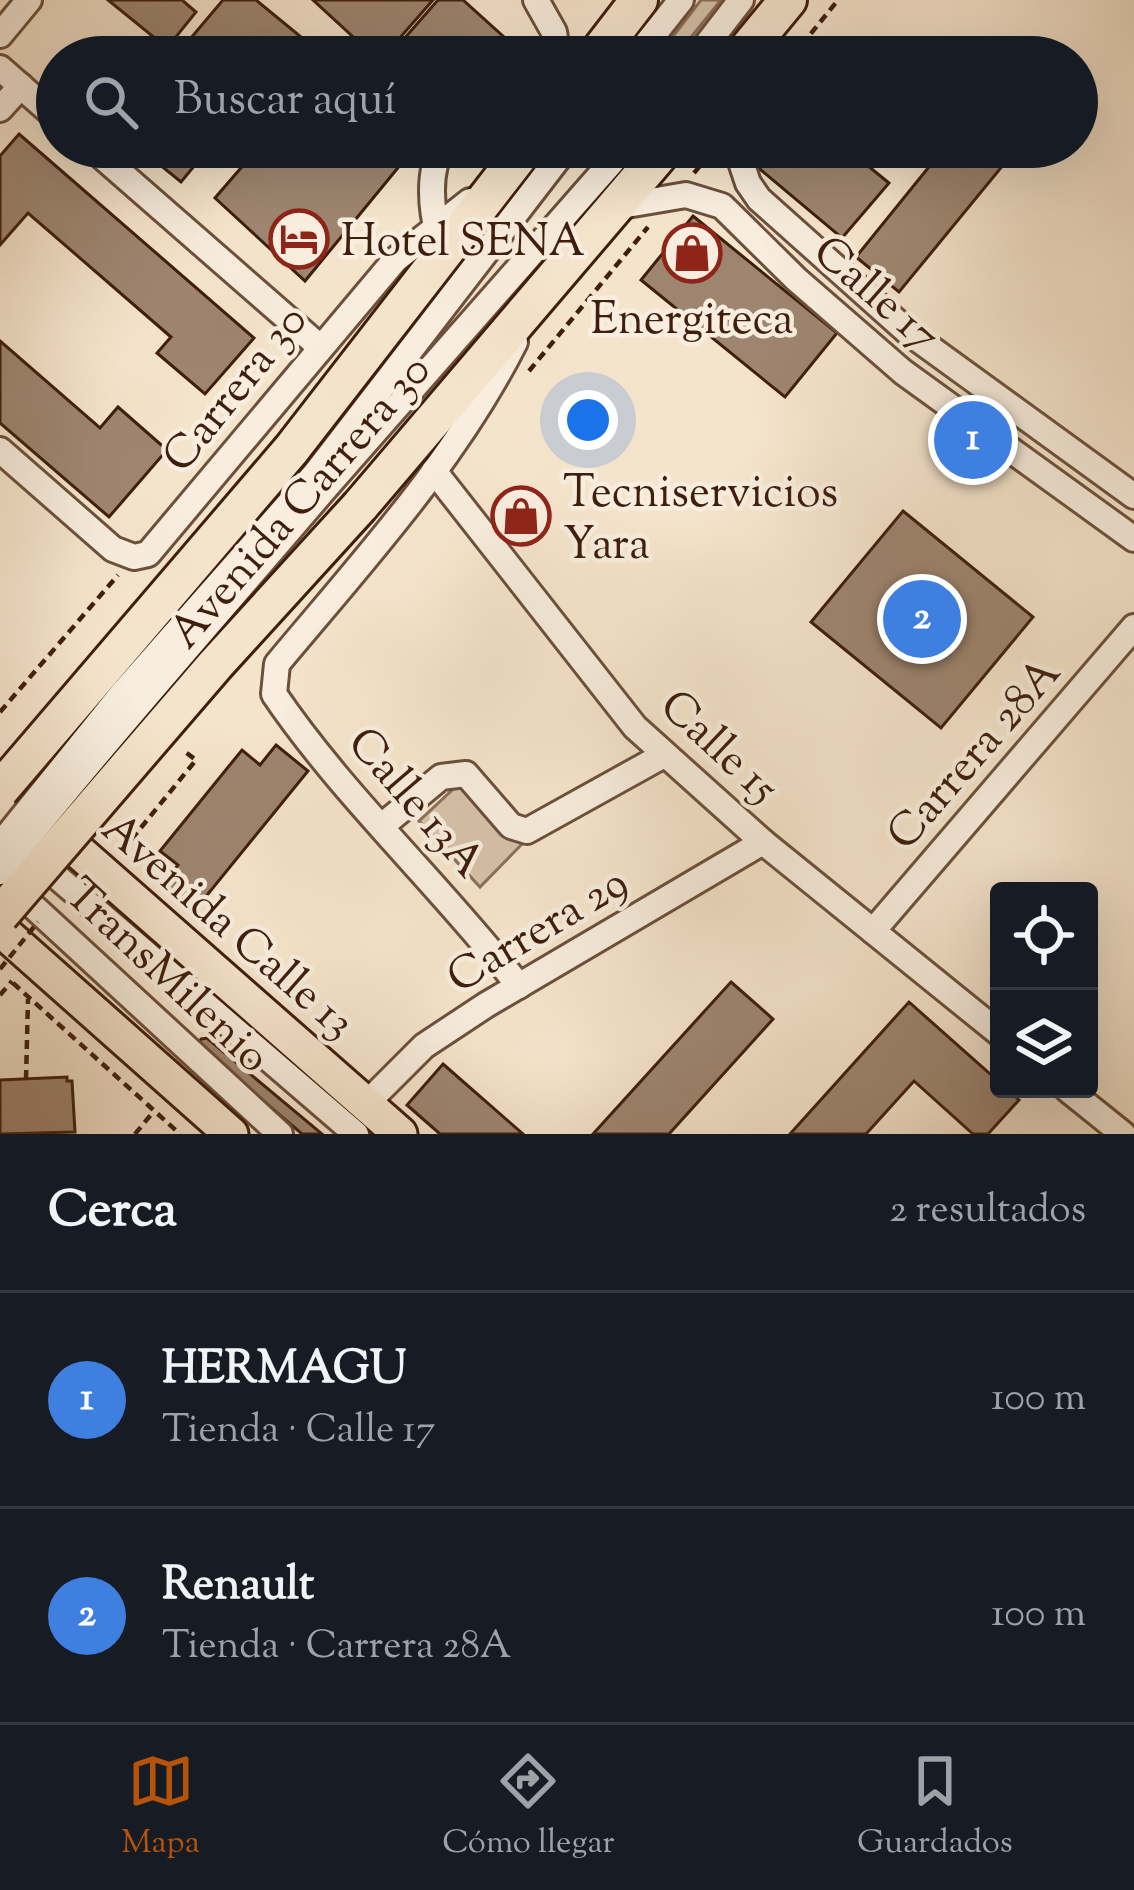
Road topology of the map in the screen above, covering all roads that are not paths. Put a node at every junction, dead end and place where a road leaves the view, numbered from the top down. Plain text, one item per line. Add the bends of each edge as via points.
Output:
1 (29, 0) edge
2 (536, 0) edge
3 (639, 0) edge
4 (680, 0) edge
5 (741, 0) edge
6 (776, 0) edge
7 (788, 0) edge
8 (0, 35) edge
9 (555, 36) edge
10 (611, 36) edge
11 (653, 36) edge
12 (713, 36) edge
13 (754, 36) edge
14 (758, 36) edge
15 (0, 68) edge
16 (21, 86) junction
17 (36, 99) edge
18 (0, 109) edge
19 (115, 168) edge
20 (435, 168) edge
21 (508, 168) edge
22 (550, 168) edge
23 (606, 168) edge
24 (648, 168) edge
25 (743, 168) edge
26 (615, 207) junction
27 (440, 241) junction
28 (536, 299) junction
29 (320, 346) junction
30 (0, 450) edge
31 (311, 470) junction
32 (434, 471) junction
33 (1134, 496) edge
34 (1125, 533) edge
35 (1134, 563) edge
36 (1132, 624) edge
37 (664, 755) junction
38 (0, 786) edge
39 (383, 825) junction
40 (0, 827) edge
41 (763, 842) junction
42 (0, 845) edge
43 (0, 874) edge
44 (0, 915) edge
45 (0, 929) edge
46 (873, 931) junction
47 (519, 986) junction
48 (990, 1026) edge
49 (1078, 1098) edge
50 (361, 1119) edge
51 (231, 1134) edge
52 (280, 1134) edge
53 (400, 1134) edge
54 (1123, 1134) edge

1 - 8 street
2 - 9 street
3 - 10 highway
4 - 11 street
5 - 12 street
6 - 13 street
7 - 14 highway
15 - 16 street
16 - 17 street
16 - 18 street
19 - 29 street
20 - 27 street
21 - 27 highway, Avenida Carrera 30
22 - 31 street, TransMilenio
23 - 31 street, TransMilenio
24 - 26 highway, Avenida Carrera 30
25 - 33 street, Calle 17 via 759,199 840,273 956,369
26 - 28 highway, Avenida Carrera 30
26 - 34 street, Calle 17 via 674,196 722,206 903,371
27 - 29 street, Carrera 30 via 395,260
27 - 31 highway, Avenida Carrera 30
28 - 32 street
28 - 44 highway, Avenida Carrera 30, bridge
29 - 30 street, Carrera 30 via 155,548 134,557 113,549
31 - 38 highway, Avenida Carrera 30, bridge
31 - 42 street, TransMilenio, bridge
31 - 43 street, TransMilenio, bridge via 183,656
32 - 37 street, Calle 15
32 - 39 street, Calle 13A via 277,664 274,694
34 - 35 street
36 - 46 street, Carrera 28A
37 - 39 street via 527,831 511,826 466,774 441,777
37 - 41 street, Calle 15
38 - 50 main road, Avenida Calle 13
39 - 47 street, Calle 13A
40 - 50 street, TransMilenio
41 - 46 street, Calle 15
41 - 47 street, Carrera 29
43 - 52 street, TransMilenio
45 - 51 main road
46 - 48 street, Calle 15
47 - 50 street, Carrera 29 via 424,1046
49 - 54 street
50 - 53 main road, Avenida Calle 13

